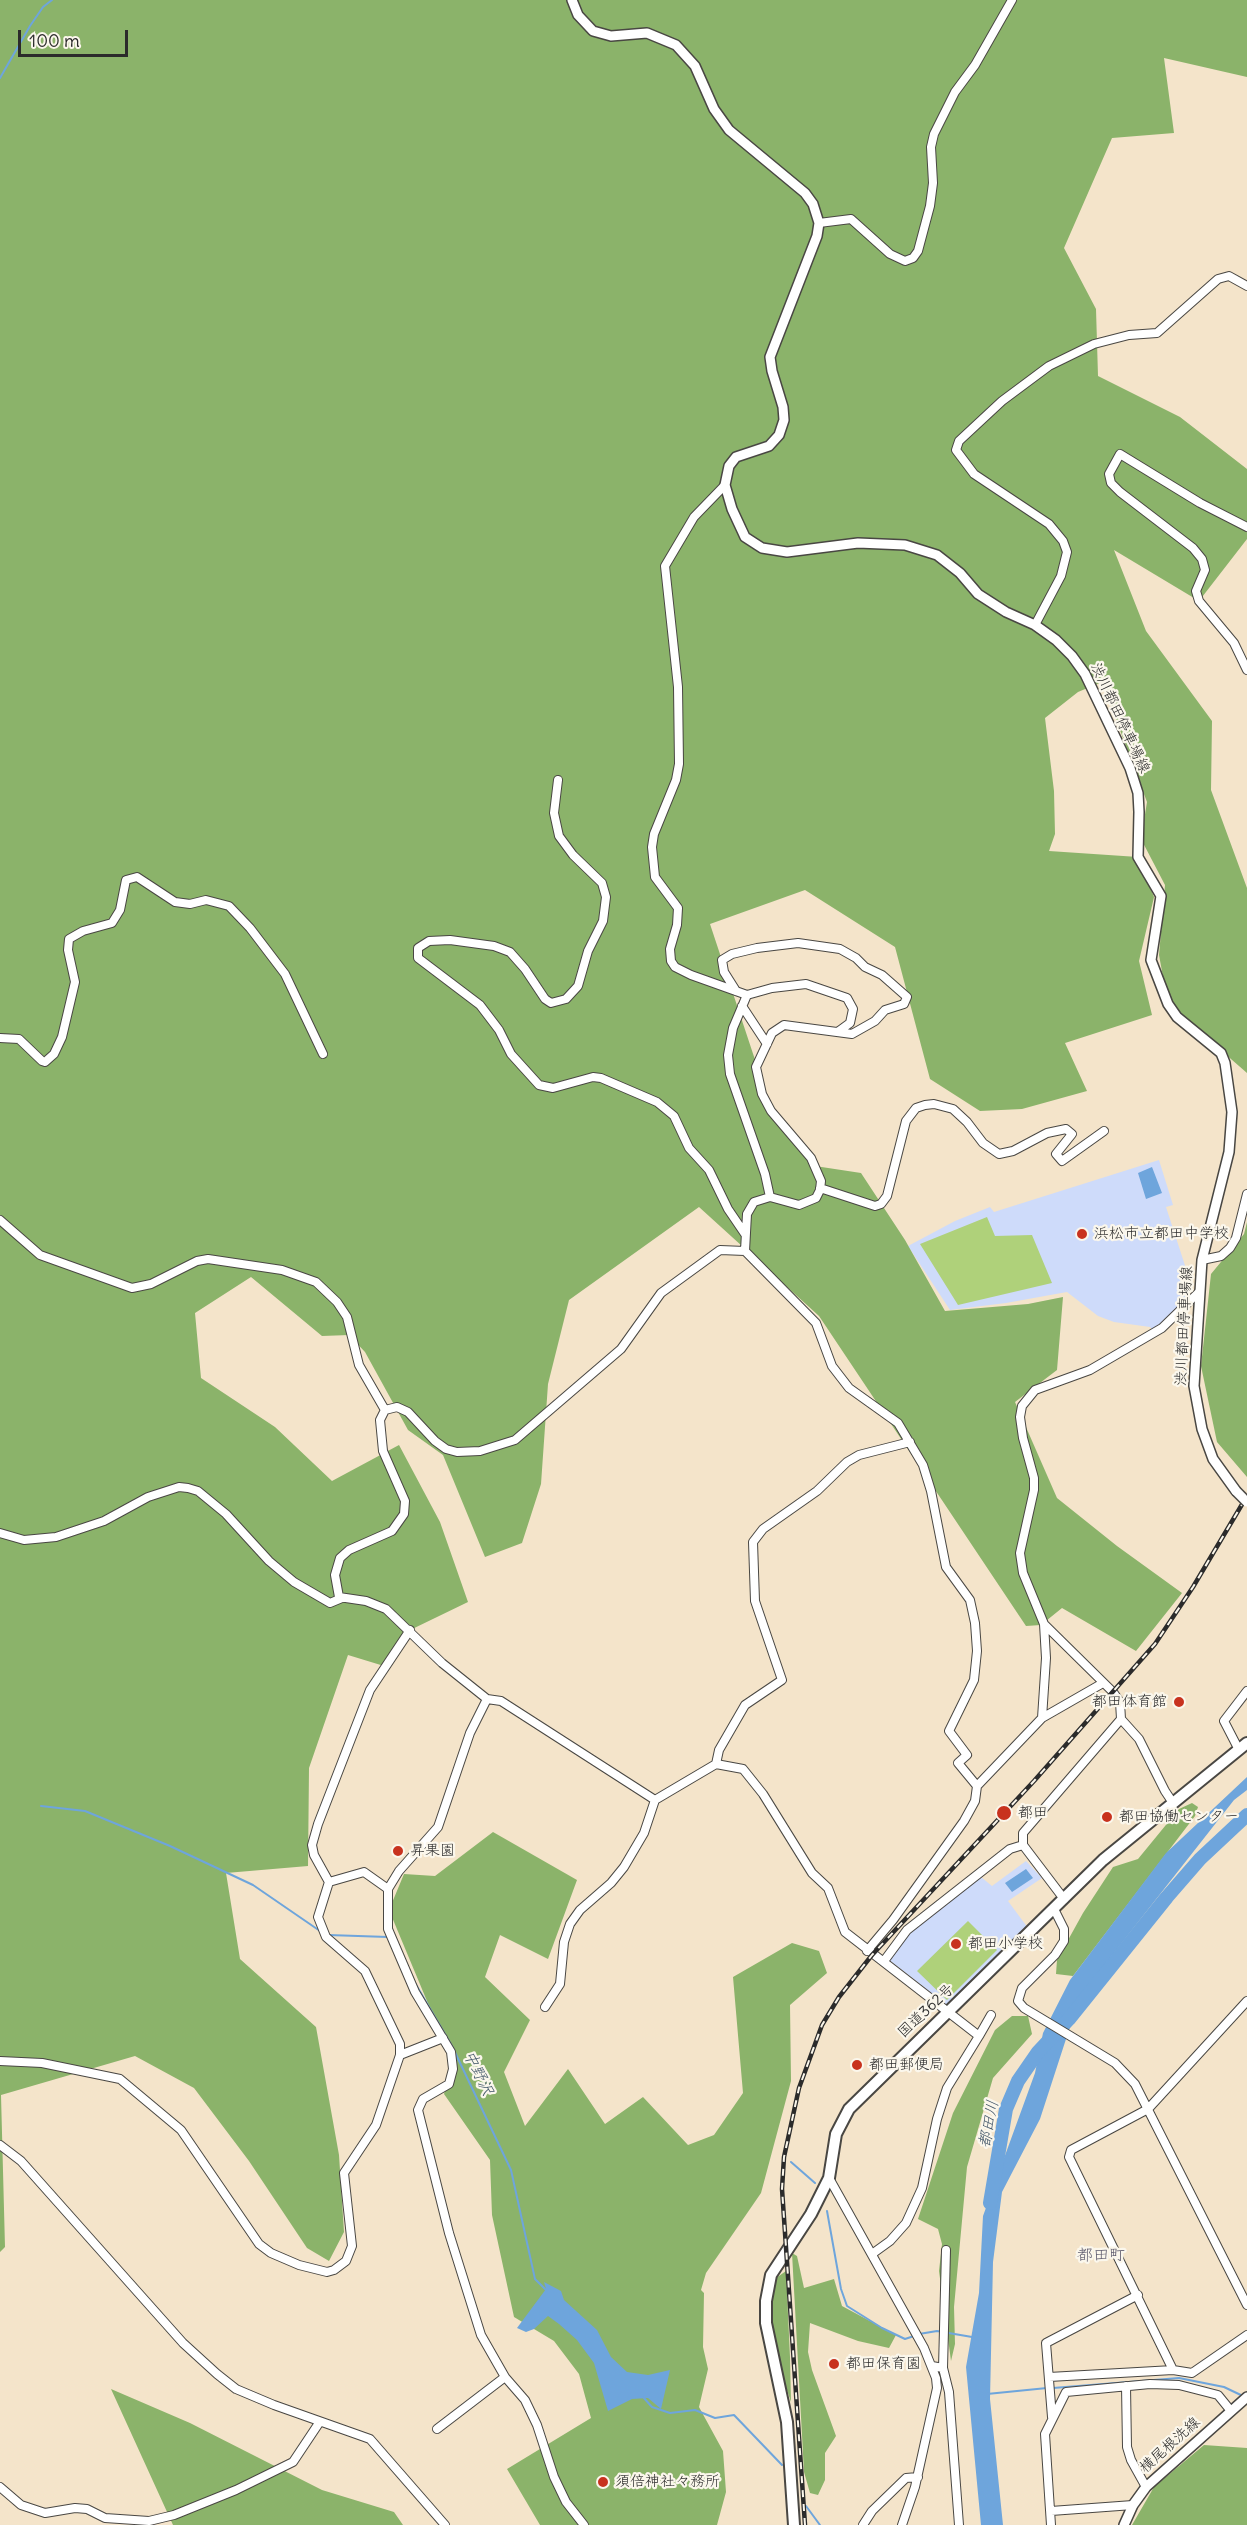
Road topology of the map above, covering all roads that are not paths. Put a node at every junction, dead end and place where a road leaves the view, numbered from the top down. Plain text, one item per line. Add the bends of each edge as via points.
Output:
1 (572, 0) edge
2 (1012, 0) edge
3 (819, 223) junction
4 (1247, 286) edge
5 (725, 485) junction
6 (1247, 527) edge
7 (1035, 625) junction
8 (1247, 670) edge
9 (558, 780) dead end
10 (736, 991) junction
11 (747, 995) junction
12 (742, 1006) junction
13 (839, 1031) junction
14 (0, 1038) edge
15 (767, 1044) junction
16 (324, 1054) dead end
17 (1104, 1131) dead end
18 (820, 1188) junction
19 (1247, 1194) edge
20 (770, 1197) junction
21 (0, 1220) edge
22 (745, 1234) junction
23 (745, 1251) junction
24 (1202, 1260) junction
25 (1199, 1292) junction
26 (385, 1410) junction
27 (910, 1442) junction
28 (1247, 1502) edge
29 (0, 1533) edge
30 (342, 1598) junction
31 (1044, 1624) junction
32 (410, 1630) junction
33 (1103, 1683) junction
34 (1247, 1691) edge
35 (487, 1699) junction
36 (1041, 1718) junction
37 (1121, 1719) junction
38 (1243, 1746) edge
39 (716, 1764) junction
40 (977, 1786) junction
41 (655, 1800) junction
42 (1173, 1803) junction
43 (1023, 1845) junction
44 (330, 1882) junction
45 (388, 1889) junction
46 (1064, 1899) junction
47 (1054, 1909) junction
48 (867, 1951) junction
49 (884, 1961) junction
50 (1247, 2001) edge
51 (545, 2007) dead end
52 (948, 2011) junction
53 (991, 2015) dead end
54 (979, 2036) junction
55 (442, 2038) junction
56 (400, 2055) junction
57 (0, 2061) edge
58 (1148, 2109) junction
59 (0, 2145) edge
60 (829, 2178) junction
61 (946, 2250) dead end
62 (872, 2254) junction
63 (1138, 2295) junction
64 (1247, 2306) edge
65 (1247, 2335) edge
66 (932, 2366) junction
67 (943, 2368) junction
68 (1173, 2370) junction
69 (505, 2377) junction
70 (1050, 2378) junction
71 (1126, 2386) junction
72 (1051, 2392) junction
73 (1066, 2392) junction
74 (1245, 2399) edge
75 (1231, 2411) junction
76 (1052, 2420) junction
77 (319, 2423) junction
78 (437, 2429) dead end
79 (918, 2477) junction
80 (0, 2487) edge
81 (1146, 2487) junction
82 (1133, 2505) junction
83 (1051, 2511) junction
84 (107, 2522) edge
85 (445, 2525) edge
86 (584, 2525) edge
87 (794, 2525) edge
88 (863, 2525) edge
89 (902, 2525) edge
90 (959, 2525) edge
91 (1051, 2525) edge
92 (1124, 2525) edge

1 - 3 main road via 578,15 593,31 611,36 647,33 676,45 695,66 714,109 729,130 794,182 813,204
2 - 3 street via 934,134 930,206 913,258 905,261 890,254 851,219
3 - 5 main road via 818,236 770,357 783,407 780,435 769,446 736,457 729,466
4 - 7 street via 1229,276 1218,279 1157,333 1129,334 1095,344 1049,366 1002,401 959,441 956,450 974,474 1048,524 1063,541 1067,552 1061,576
5 - 7 main road, 渋川都田停車場線 via 745,537 762,548 787,552 858,543 905,544 938,555 978,594
5 - 10 street via 693,517 665,566 678,687 679,764 652,847 655,877 678,908 671,961 691,975
6 - 8 street via 1120,454 1109,474 1120,492 1202,559 1206,570 1196,591 1199,601 1233,643
7 - 24 main road, 渋川都田停車場線 via 1056,640 1085,674 1130,768 1140,812 1138,857 1161,896 1151,960 1177,1017 1221,1053 1226,1063 1232,1112 1229,1152
9 - 22 street via 554,813 559,836 602,883 606,897 603,921 588,951 578,986 566,999 551,1003 510,952 494,946 429,941 418,948 418,958 480,1005 511,1054 539,1085 553,1088 601,1078 657,1102 674,1116 689,1148 710,1170
10 - 11 street
10 - 13 street via 724,972 722,960 732,954 798,943 840,949 882,975 907,997 904,1004 885,1010 863,1029 852,1034
11 - 12 street
11 - 13 street via 806,984 847,998 853,1010 850,1023
12 - 15 street
12 - 20 street via 728,1055 730,1074
13 - 15 street via 784,1025 772,1033
14 - 16 street via 19,1039 45,1062 54,1054 62,1038 75,982 69,939 112,923 120,910 126,880 137,877 175,902 206,900 229,906 285,974
15 - 18 street via 756,1068 762,1094 771,1111 811,1158
17 - 18 street via 1062,1161 1056,1154 1072,1134 1066,1129 999,1154 983,1143 953,1109 934,1104 916,1108 906,1121 887,1196 880,1204 875,1206
18 - 20 street via 816,1198 799,1205
19 - 24 street via 1230,1248 1221,1256
20 - 22 street via 754,1202 747,1214
21 - 26 street via 40,1255 132,1288 151,1284 208,1259 282,1270 316,1282 347,1317 359,1365
22 - 23 street
23 - 26 street via 720,1250 661,1293 621,1349 515,1440 480,1451 457,1452 446,1449 408,1412 397,1407
23 - 27 street via 816,1323 832,1366 849,1388 898,1423
24 - 25 main road, 渋川都田停車場線
25 - 28 main road, 渋川都田停車場線, bridge via 1194,1386 1202,1429 1213,1459
25 - 31 street via 1162,1328 1090,1370 1026,1397 1020,1417 1034,1490 1020,1554 1023,1573
26 - 30 street via 380,1420 383,1451 405,1508 392,1531 340,1557 335,1584
27 - 39 street via 859,1455 847,1462 817,1491 763,1529 753,1542 755,1601 782,1680 745,1705 719,1750
27 - 40 street via 932,1491 946,1567 970,1600 975,1623 974,1680 949,1731 967,1755 958,1763
29 - 30 street via 24,1540 56,1537 104,1521 148,1497 188,1488 198,1491 226,1514 294,1582 330,1603
30 - 32 street via 376,1604
31 - 33 street
31 - 36 street via 1046,1658
32 - 35 street via 442,1663
32 - 44 street via 370,1690 318,1824 312,1845 314,1855
33 - 36 street
33 - 37 street via 1120,1702
34 - 38 street via 1224,1721
35 - 41 street via 501,1701
35 - 45 street via 470,1733 438,1827
36 - 40 street
37 - 42 street via 1139,1739
37 - 43 street via 1023,1833
38 - 42 highway, 国道362号
39 - 41 street
39 - 48 street via 733,1765 750,1774 812,1874 828,1888 845,1932
40 - 48 street via 975,1801 964,1821
41 - 51 street via 644,1833 624,1867 570,1924 560,1984
42 - 46 highway, 国道362号 via 1103,1860
43 - 46 street
43 - 49 street via 1010,1849 907,1930
44 - 45 street via 364,1872
44 - 56 street via 318,1917 320,1924 326,1937 365,1971 400,2044
45 - 55 street via 388,1929 415,1992
46 - 47 highway, 国道362号
47 - 52 highway, 国道362号
47 - 58 street via 1064,1929 1064,1941 1018,1994 1018,2001 1129,2076
48 - 49 street
49 - 52 street
50 - 58 street
52 - 54 street
52 - 60 highway, 国道362号 via 849,2109 836,2134
53 - 54 street
54 - 62 street via 947,2088 928,2166 906,2223
55 - 56 street
55 - 69 street via 451,2052 453,2069 449,2084 423,2099 418,2110 449,2233 481,2335
56 - 57 street via 376,2125 344,2173 352,2246 342,2266 327,2272 271,2253 259,2244 181,2130 120,2079 64,2066
58 - 63 street via 1071,2150 1069,2157
58 - 64 street
59 - 77 street via 21,2162 183,2343 217,2374 236,2389
60 - 62 street
60 - 87 highway, 国道362号 via 811,2214 771,2275 766,2301 766,2323 787,2422
61 - 67 street
62 - 66 street
63 - 68 street
63 - 70 street via 1046,2343
65 - 68 street via 1192,2373
66 - 67 street
66 - 79 street via 937,2388
67 - 90 street via 951,2406
68 - 70 street
69 - 78 street
69 - 86 street via 525,2400 554,2477 566,2502
70 - 72 street
71 - 73 street
71 - 75 street via 1179,2385 1218,2396
71 - 81 street via 1127,2447
72 - 73 street
72 - 76 street
73 - 76 street
74 - 75 main road, 横尾根洗線
75 - 81 main road, 横尾根洗線
76 - 83 street via 1046,2434
77 - 84 street via 293,2462 236,2490 174,2515 149,2521
77 - 85 street via 370,2439
79 - 88 street via 906,2478
79 - 89 street
80 - 84 street via 21,2505 45,2513 87,2509
81 - 82 main road, 横尾根洗線
82 - 83 street
82 - 92 main road, 横尾根洗線
83 - 91 street

